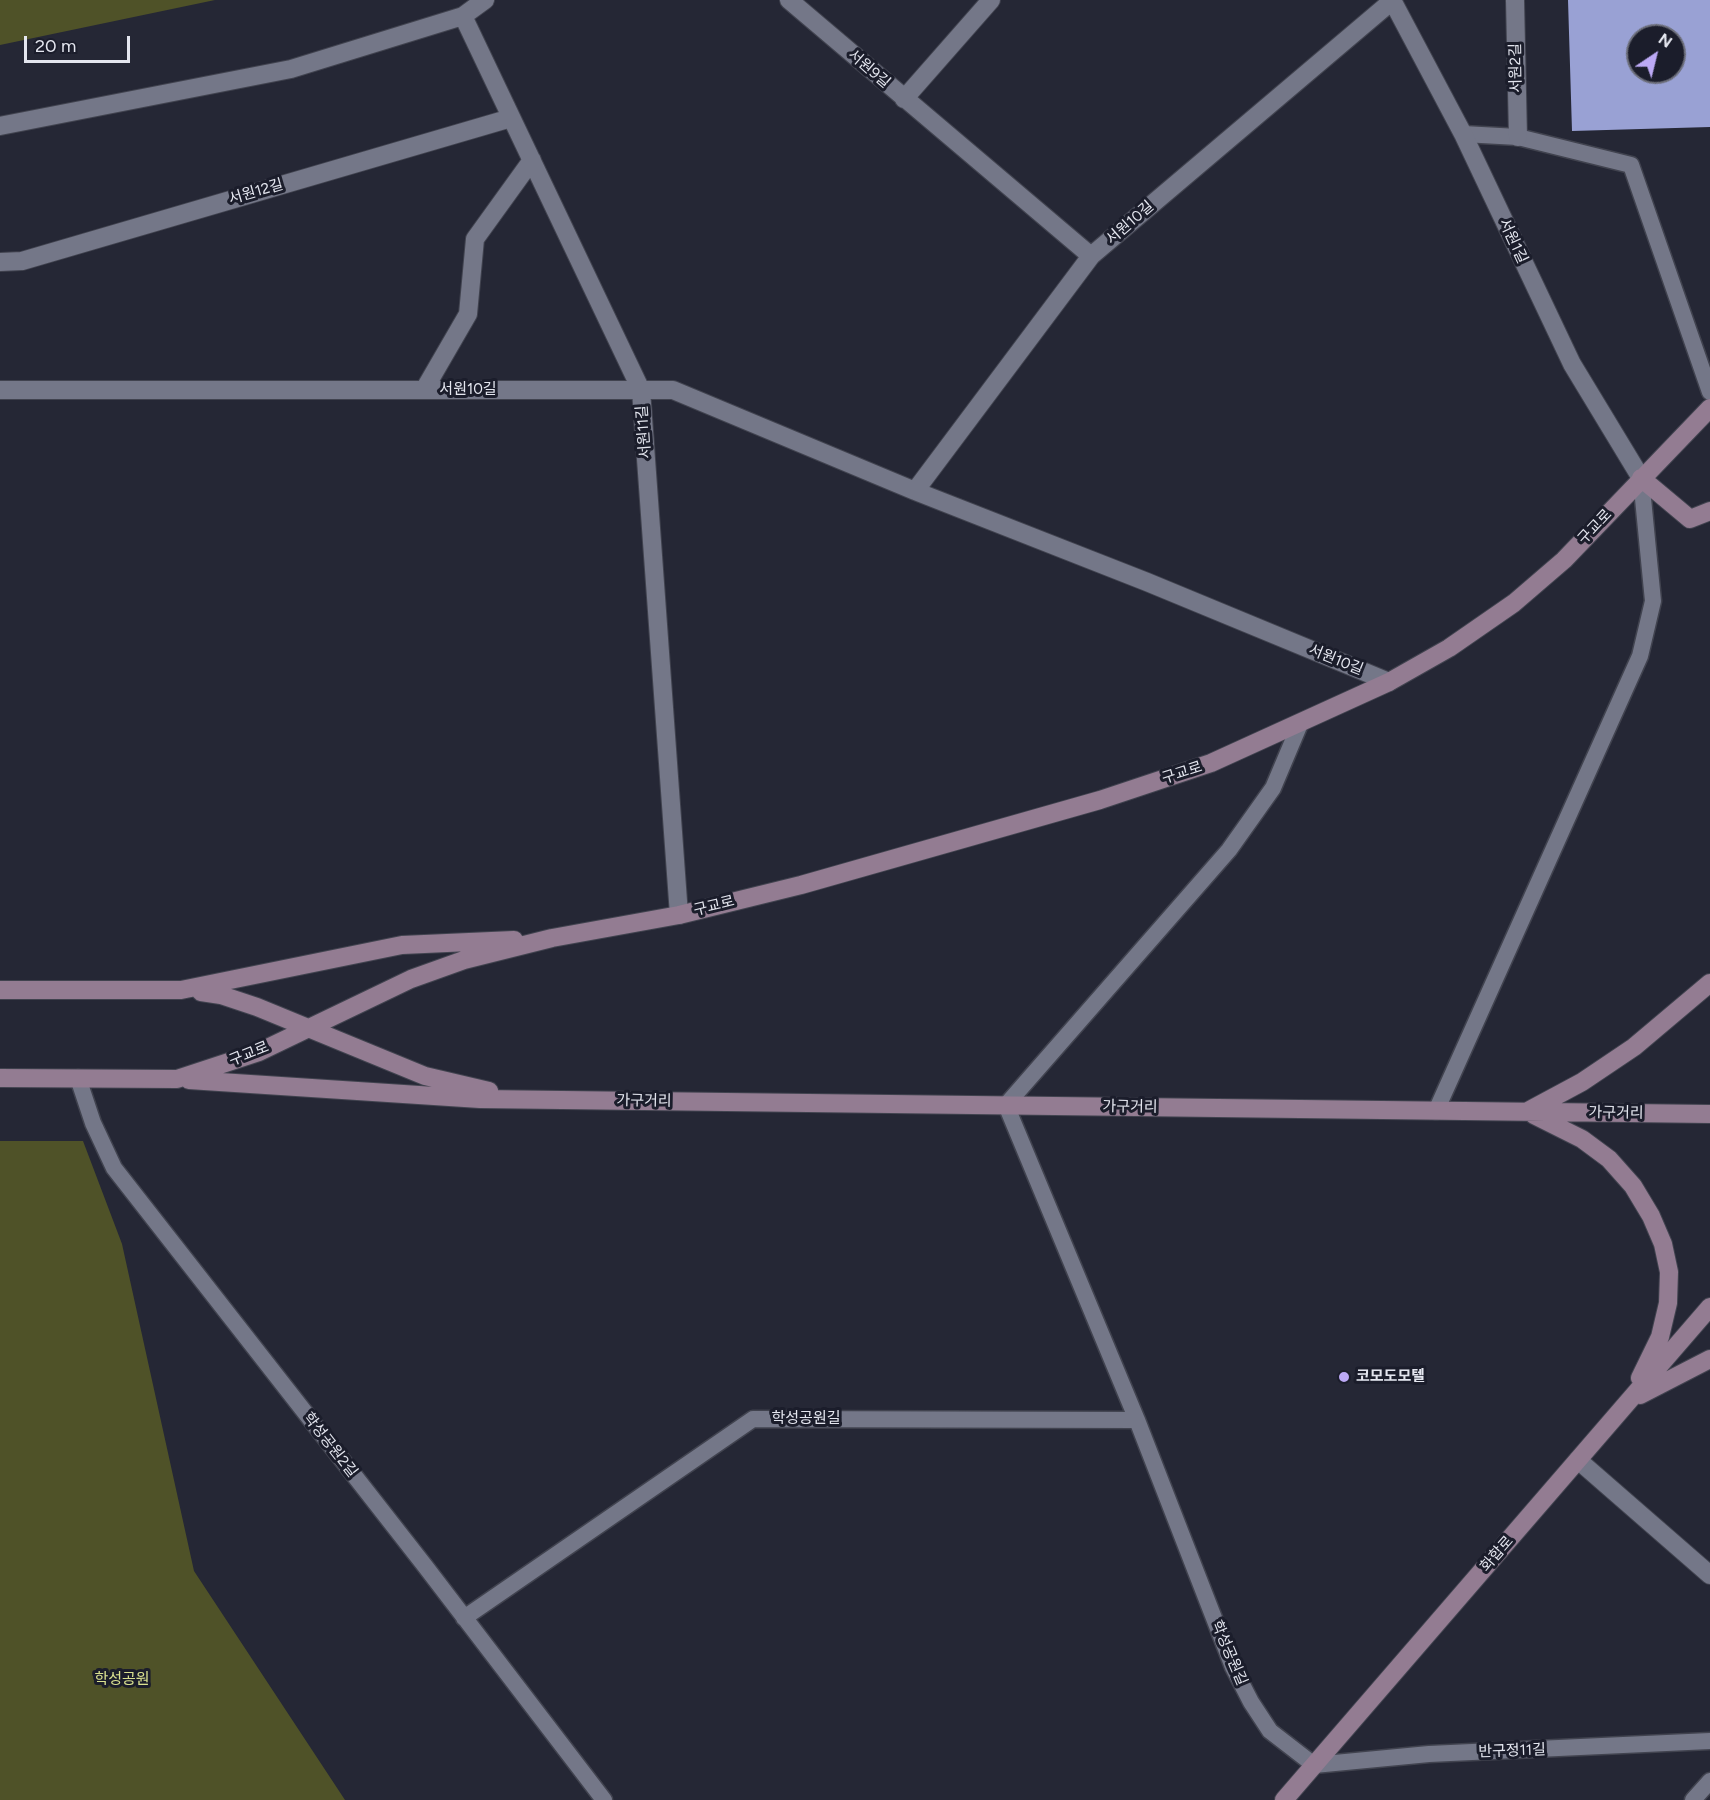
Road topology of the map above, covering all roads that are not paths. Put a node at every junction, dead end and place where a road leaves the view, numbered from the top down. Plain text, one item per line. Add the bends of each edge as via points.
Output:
1 (485, 0) edge
2 (789, 0) edge
3 (991, 0) edge
4 (1392, 0) edge
5 (1515, 0) edge
6 (463, 16) junction
7 (904, 99) junction
8 (511, 118) junction
9 (0, 126) edge
10 (1463, 134) junction
11 (1518, 137) junction
12 (532, 160) junction
13 (1091, 256) junction
14 (0, 262) edge
15 (0, 390) edge
16 (424, 390) junction
17 (641, 390) junction
18 (1710, 392) edge
19 (1710, 408) edge
20 (1641, 478) junction
21 (915, 491) junction
22 (1710, 512) edge
23 (1389, 682) junction
24 (1300, 724) junction
25 (679, 915) junction
26 (552, 938) junction
27 (1710, 983) edge
28 (0, 990) edge
29 (181, 990) junction
30 (308, 1028) junction
31 (0, 1078) edge
32 (78, 1078) junction
33 (177, 1079) junction
34 (550, 1100) junction
35 (1005, 1105) junction
36 (1436, 1111) junction
37 (1527, 1112) junction
38 (1710, 1114) edge
39 (1710, 1307) edge
40 (1710, 1359) edge
41 (1628, 1402) junction
42 (1137, 1419) junction
43 (1578, 1460) junction
44 (1710, 1575) edge
45 (464, 1618) junction
46 (1710, 1741) edge
47 (1314, 1766) junction
48 (1710, 1781) edge
49 (604, 1800) edge
50 (1284, 1800) edge
51 (1693, 1800) edge

1 - 6 street
2 - 7 street, 서원9길
3 - 7 street, 서원9길
4 - 10 street, 서원1길
4 - 13 street, 서원10길
5 - 11 street, 서원2길
6 - 8 street, 서원11길
6 - 9 street via 291,69
7 - 13 street
8 - 12 street, 서원11길
8 - 14 street, 서원12길 via 22,261
10 - 11 lane
10 - 20 street, 서원1길 via 1572,364
11 - 18 lane via 1631,165
12 - 16 street via 475,239 468,314
12 - 17 street, 서원11길
13 - 21 street, 서원10길
15 - 16 street, 서원10길
16 - 17 street, 서원10길
17 - 21 street, 서원10길 via 673,390
17 - 25 street, 서원11길
19 - 20 main road, 구교로
20 - 22 main road via 1690,519
20 - 23 main road, 구교로 via 1564,560 1514,603 1449,648
20 - 36 lane via 1653,601 1640,656
21 - 23 street, 서원10길
23 - 24 main road, 구교로
24 - 25 main road, 구교로 via 1211,763 1100,800 801,885
24 - 35 lane via 1272,788 1229,850
25 - 26 main road, 구교로
26 - 29 main road, 구교로 via 402,945
26 - 30 main road, 구교로 via 464,960 411,979
27 - 37 main road via 1634,1047
28 - 29 main road, 구교로
29 - 30 main road via 221,995
30 - 33 main road, 구교로 via 259,1052
30 - 34 main road via 425,1076 482,1090
31 - 32 main road, 구교로
32 - 33 main road, 구교로
32 - 45 lane, 학성공원2길 via 114,1168
33 - 34 main road via 456,1098
34 - 35 main road, 가구거리
35 - 36 main road, 가구거리
35 - 42 lane, 학성공원길
36 - 37 main road, 가구거리
37 - 38 main road, 가구거리
37 - 41 main road via 1582,1139 1609,1159 1633,1186 1663,1244 1669,1272 1663,1326
39 - 41 main road, 화합로
40 - 41 main road
41 - 43 main road, 화합로
42 - 45 lane, 학성공원길 via 753,1419
42 - 47 lane, 학성공원길 via 1237,1676 1270,1731
43 - 44 street
43 - 47 main road, 화합로
45 - 49 lane, 학성공원2길
46 - 47 lane, 반구정11길 via 1429,1754
47 - 50 main road, 화합로
48 - 51 lane

